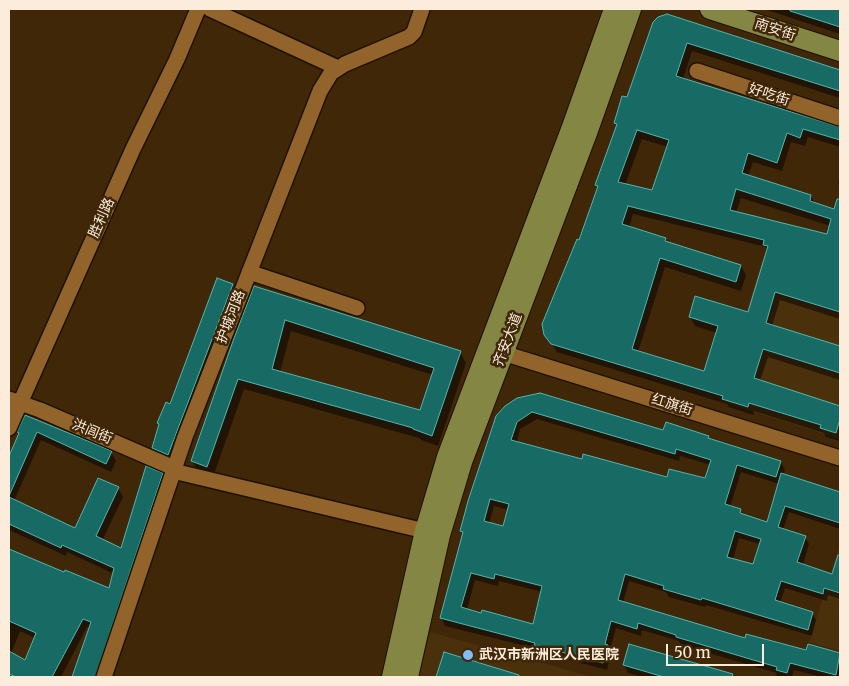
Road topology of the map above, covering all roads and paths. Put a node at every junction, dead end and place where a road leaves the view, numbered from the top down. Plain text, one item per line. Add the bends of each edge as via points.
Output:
1 (198, 9) edge
2 (210, 9) edge
3 (422, 9) edge
4 (614, 9) edge
5 (630, 9) edge
6 (710, 9) edge
7 (840, 51) edge
8 (338, 68) junction
9 (697, 71) dead end
10 (840, 118) edge
11 (249, 272) junction
12 (357, 308) dead end
13 (503, 353) junction
14 (14, 401) edge
15 (9, 428) edge
16 (840, 458) edge
17 (174, 470) junction
18 (425, 532) junction
19 (104, 677) edge
20 (392, 677) edge
21 (408, 677) edge

1 - 14 street, 胜利路
2 - 8 street
3 - 8 street, 护城河路 via 409,37
4 - 18 main road, 齐安大道 via 459,422
5 - 13 main road, 齐安大道 via 587,133
6 - 7 main road, 南安街
8 - 11 street, 护城河路 via 320,91
9 - 10 street, 好吃街
11 - 12 street
11 - 17 street, 护城河路
13 - 16 street, 红旗街
13 - 21 main road, 齐安大道 via 450,499
14 - 15 street, 胜利路
14 - 17 street, 洪闾街
17 - 18 street, 洪闾街
17 - 19 street, 护城河路
18 - 20 main road, 齐安大道

